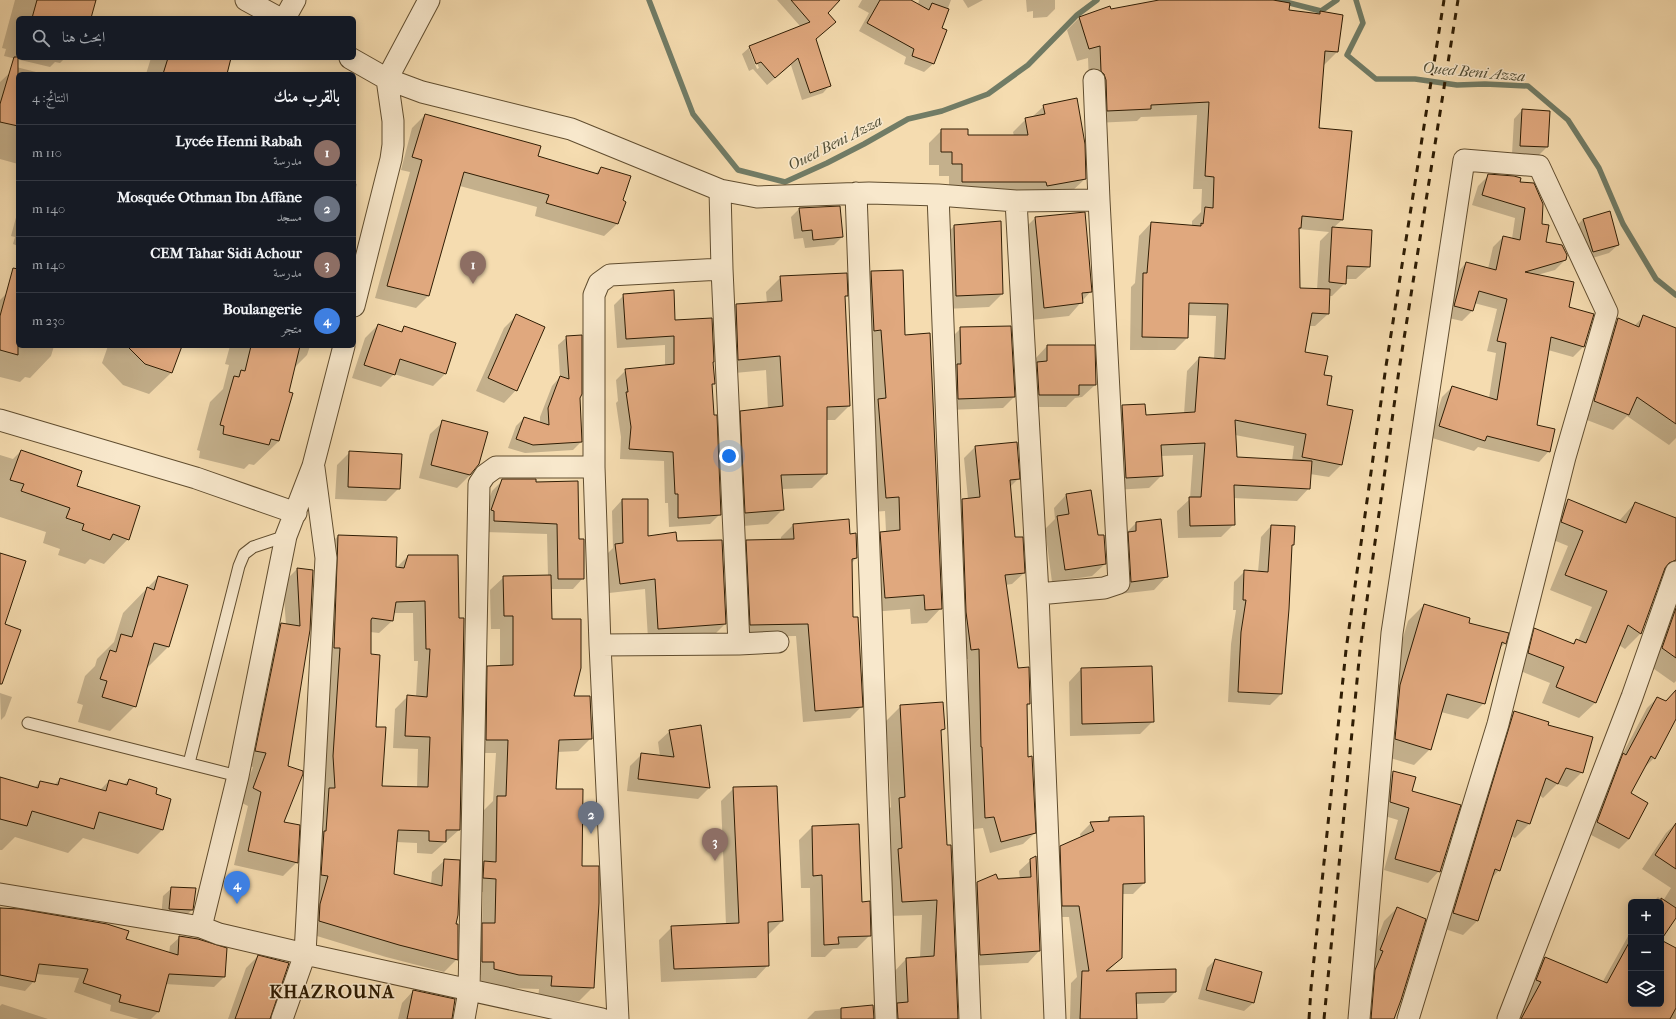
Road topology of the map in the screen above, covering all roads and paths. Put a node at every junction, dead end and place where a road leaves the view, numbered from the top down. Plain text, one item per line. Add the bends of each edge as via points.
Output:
1 (246, 0) edge
2 (295, 0) edge
3 (430, 0) edge
4 (275, 16) edge
5 (286, 16) edge
6 (354, 60) edge
7 (387, 79) junction
8 (1094, 80) dead end
9 (720, 190) junction
10 (856, 193) junction
11 (938, 195) junction
12 (1099, 200) junction
13 (1016, 202) junction
14 (722, 269) junction
15 (356, 298) edge
16 (343, 348) edge
17 (0, 420) edge
18 (313, 466) junction
19 (594, 467) junction
20 (296, 512) junction
21 (286, 536) junction
22 (1676, 572) edge
23 (1038, 594) junction
24 (778, 642) dead end
25 (740, 644) junction
26 (600, 645) junction
27 (28, 723) dead end
28 (189, 763) junction
29 (238, 776) junction
30 (0, 894) edge
31 (201, 927) junction
32 (305, 954) junction
33 (469, 991) junction
34 (524, 1011) edge
35 (282, 1019) edge
36 (464, 1019) edge
37 (602, 1019) edge
38 (618, 1019) edge
39 (886, 1019) edge
40 (970, 1019) edge
41 (1055, 1019) edge
42 (1359, 1019) edge
43 (1408, 1019) edge
44 (1508, 1019) edge

1 - 4 street
2 - 5 street
3 - 7 street
6 - 7 street
7 - 9 street via 422,92 571,129
7 - 15 street via 393,121 391,160
8 - 12 street
9 - 10 street via 757,197
9 - 14 street
10 - 11 street
10 - 39 street
11 - 13 street
11 - 40 street
12 - 13 street
12 - 23 street via 1119,583 1104,588
13 - 23 street
14 - 19 street via 610,275 599,282 594,294
14 - 25 street
16 - 18 street
17 - 20 street via 196,478
18 - 20 street
18 - 32 street via 326,558
19 - 26 street
19 - 33 street via 496,467 485,475 479,484
20 - 21 street
21 - 28 lane via 253,547 244,554
21 - 29 street
22 - 44 street via 1632,697
23 - 41 street
24 - 25 street
25 - 26 street
26 - 38 street
27 - 28 lane
28 - 29 lane
29 - 31 street
30 - 31 street
31 - 32 street via 219,934
32 - 33 street
32 - 35 street
33 - 34 street
33 - 36 street
34 - 37 street
42 - 43 street via 1392,633 1464,160 1539,166 1607,312 1565,457 1498,724

